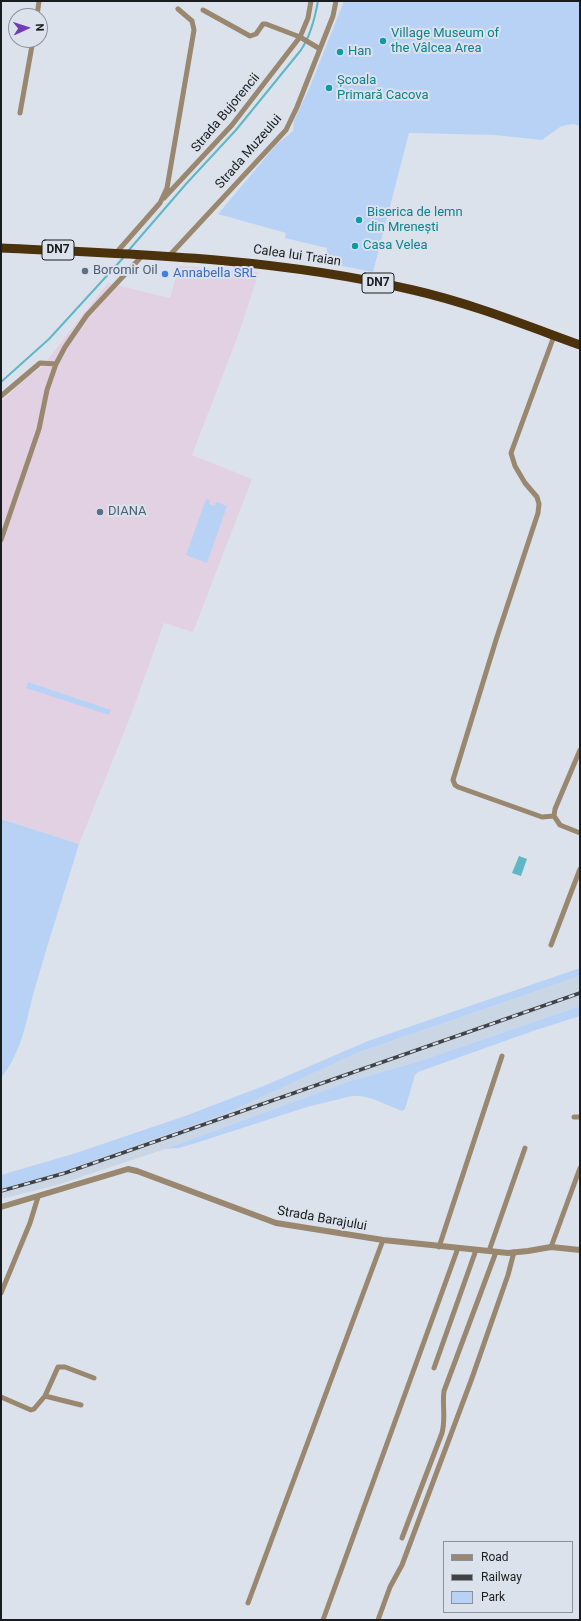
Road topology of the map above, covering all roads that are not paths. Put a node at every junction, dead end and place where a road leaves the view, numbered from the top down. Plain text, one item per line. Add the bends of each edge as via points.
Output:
1 (311, 1) edge
2 (336, 1) edge
3 (178, 9) dead end
4 (203, 10) dead end
5 (302, 38) junction
6 (32, 48) edge
7 (320, 49) junction
8 (20, 113) dead end
9 (164, 198) junction
10 (1, 248) edge
11 (118, 253) junction
12 (143, 255) junction
13 (169, 256) junction
14 (554, 336) junction
15 (580, 345) edge
16 (56, 364) junction
17 (1, 396) edge
18 (1, 540) edge
19 (580, 750) edge
20 (554, 816) junction
21 (580, 833) edge
22 (580, 869) edge
23 (550, 945) dead end
24 (502, 1056) dead end
25 (574, 1117) dead end
26 (580, 1118) edge
27 (525, 1148) dead end
28 (580, 1168) edge
29 (38, 1197) junction
30 (1, 1207) edge
31 (383, 1240) junction
32 (439, 1247) junction
33 (551, 1247) junction
34 (458, 1248) junction
35 (476, 1250) junction
36 (580, 1250) edge
37 (489, 1251) junction
38 (496, 1252) junction
39 (514, 1252) junction
40 (1, 1293) edge
41 (434, 1368) dead end
42 (94, 1378) dead end
43 (44, 1396) junction
44 (1, 1397) edge
45 (81, 1405) dead end
46 (402, 1538) dead end
47 (248, 1603) dead end
48 (323, 1620) edge
49 (378, 1620) edge

1 - 5 street, Strada Bujorencii
2 - 7 street, Strada Muzeului
3 - 9 street, Strada Bujorencii via 192,21 194,30
4 - 5 street via 250,36 256,34 263,24
5 - 7 street
5 - 9 street, Strada Bujorencii via 232,125
6 - 8 street
7 - 13 street, Strada Muzeului via 298,107 286,130
9 - 11 street, Strada Bujorencii
10 - 11 highway, Calea lui Traian / DN7
11 - 12 highway, Calea lui Traian / DN7
12 - 13 highway, Calea lui Traian / DN7
12 - 16 street via 88,315
13 - 14 highway, Calea lui Traian / DN7 via 286,266 388,284 467,305
14 - 15 highway, Calea lui Traian / DN7
14 - 20 street via 511,453 525,483 537,497 538,513 493,647 453,780 458,787 542,817
16 - 17 street via 40,364
16 - 18 street via 47,390 39,429
19 - 20 street via 554,809
20 - 21 street via 560,825
22 - 23 street
24 - 32 street
25 - 26 street
27 - 37 street
28 - 33 street
29 - 30 street, Strada Barajului
29 - 31 street, Strada Barajului via 128,1169 276,1223
29 - 40 street
31 - 32 street, Strada Barajului
31 - 47 street
32 - 34 street, Strada Barajului
33 - 36 street, Strada Barajului
33 - 39 street, Strada Barajului
34 - 35 street, Strada Barajului
34 - 48 street
35 - 37 street, Strada Barajului
35 - 41 street
37 - 38 street, Strada Barajului
38 - 39 street, Strada Barajului
38 - 46 street via 444,1391 445,1424
39 - 49 street via 466,1393 402,1565 392,1582
42 - 43 street via 58,1368
43 - 44 street via 31,1410
43 - 45 street

